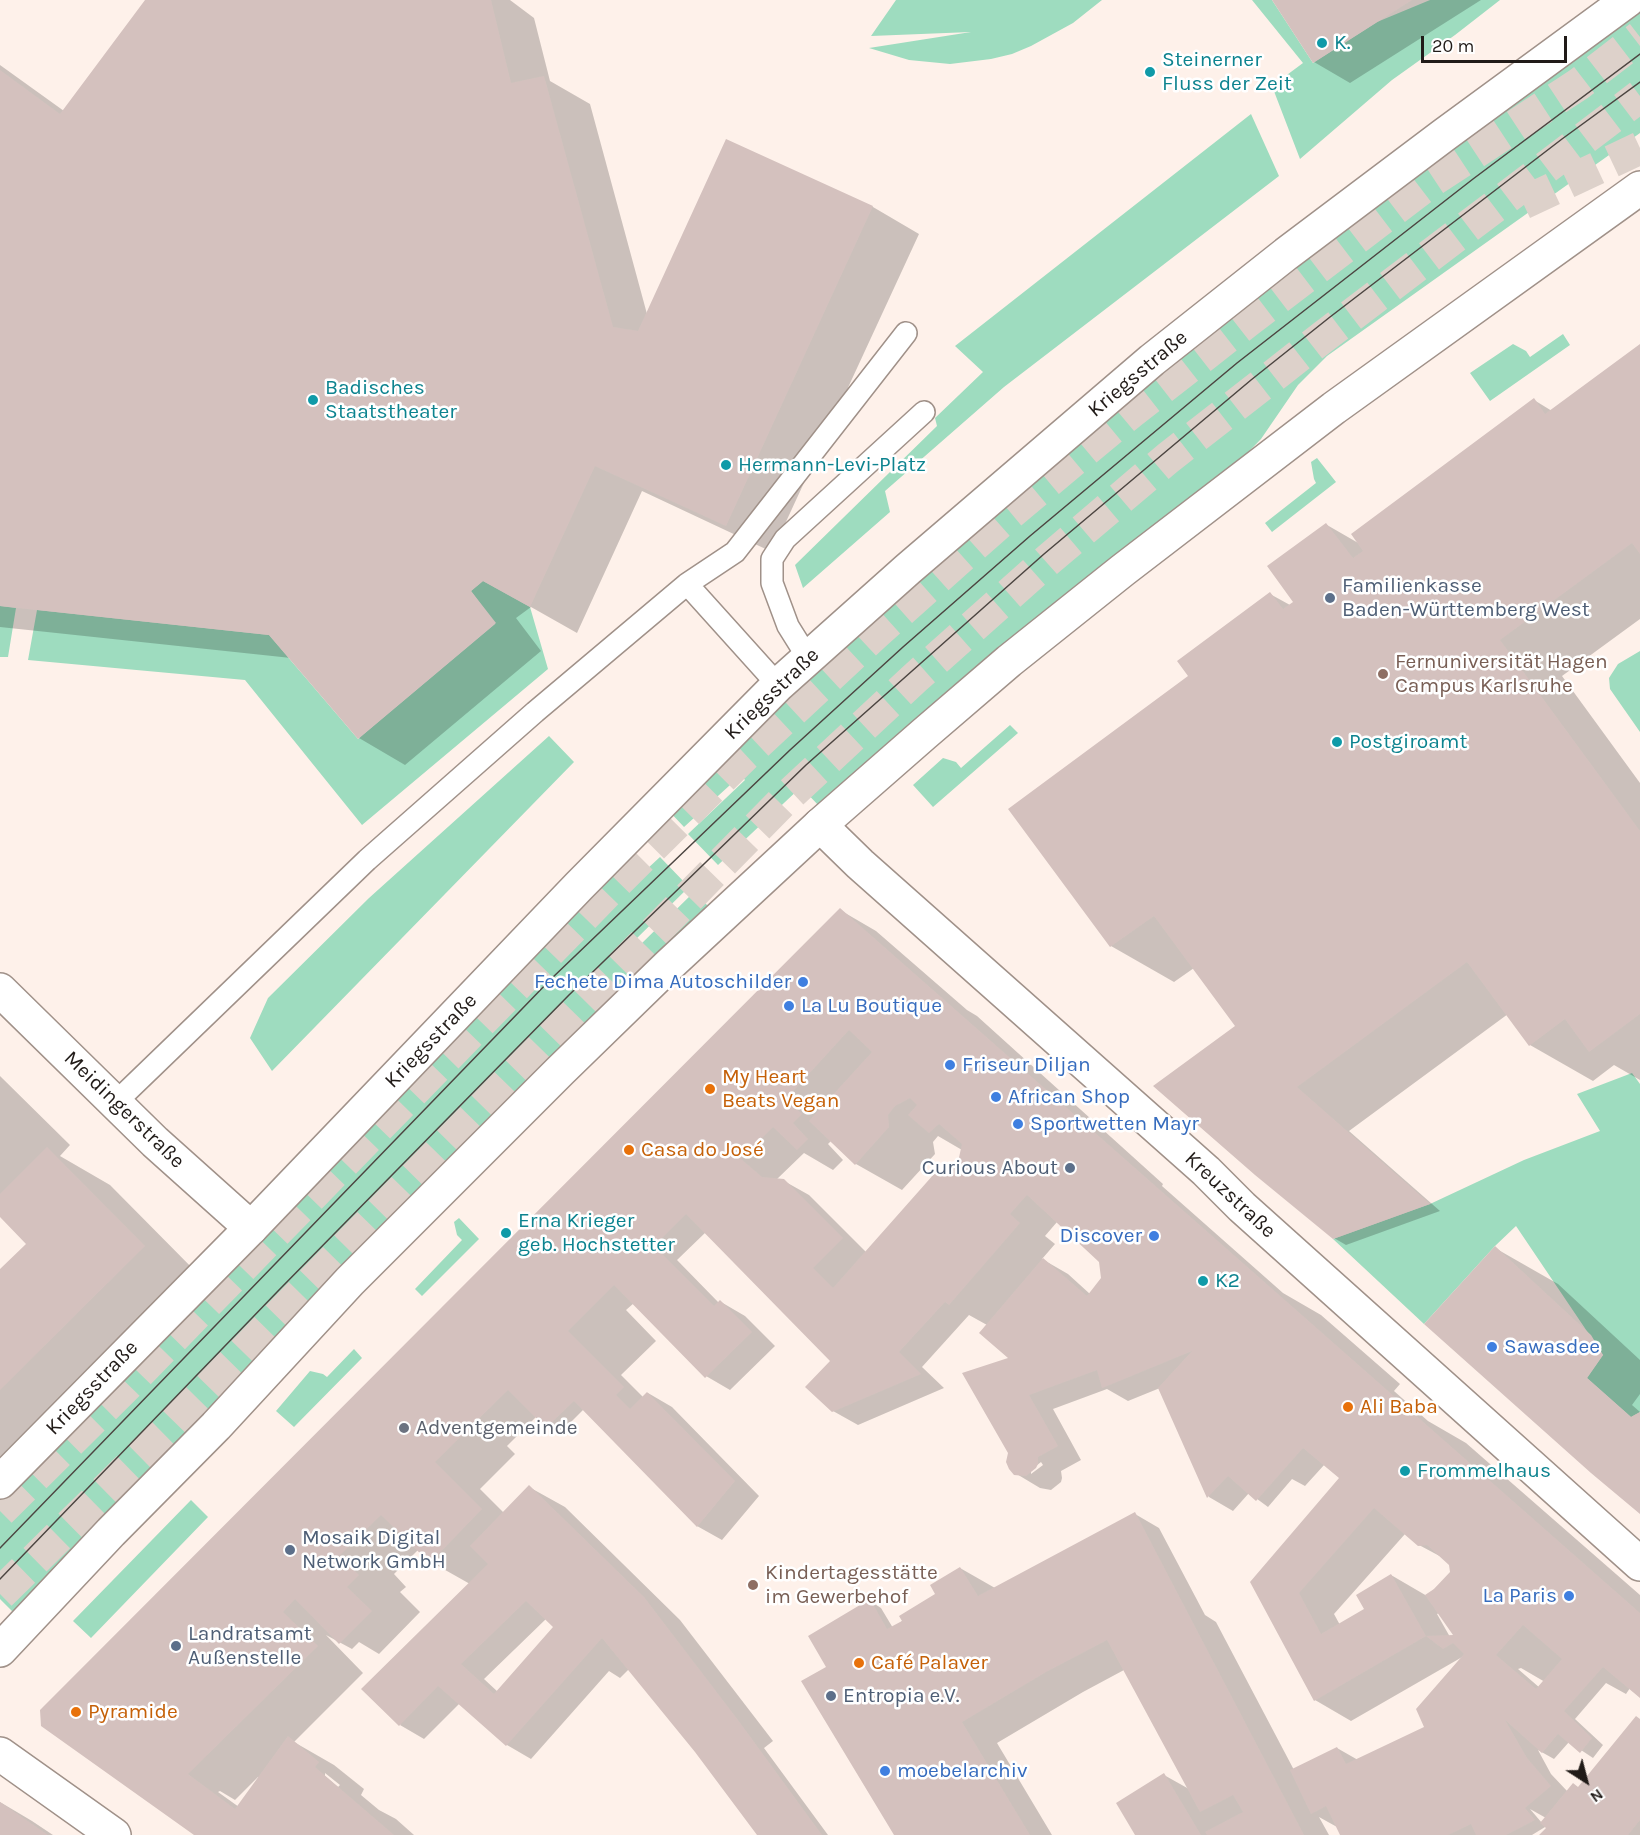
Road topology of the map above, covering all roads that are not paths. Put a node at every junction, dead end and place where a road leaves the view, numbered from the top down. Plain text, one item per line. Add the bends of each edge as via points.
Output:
1 (1628, 0) edge
2 (1640, 188) edge
3 (906, 333) dead end
4 (924, 412) dead end
5 (687, 584) junction
6 (808, 658) junction
7 (778, 685) junction
8 (820, 825) junction
9 (0, 990) edge
10 (115, 1103) junction
11 (251, 1228) junction
12 (0, 1482) edge
13 (1640, 1564) edge
14 (0, 1650) edge
15 (0, 1754) edge
16 (114, 1835) edge

1 - 6 main road, Kriegsstraße via 1434,142 1152,360
2 - 8 main road via 1334,408 1123,570 967,697
3 - 5 lane via 735,552
4 - 6 lane via 785,539 772,559 772,583 788,626
5 - 7 lane
5 - 10 lane via 367,860
6 - 7 main road, Kriegsstraße
7 - 11 main road, Kriegsstraße
8 - 13 main road, Kreuzstraße
8 - 14 main road via 660,973 350,1281
9 - 10 main road, Meidingerstraße
10 - 11 main road, Meidingerstraße
11 - 12 main road, Kriegsstraße
15 - 16 main road

